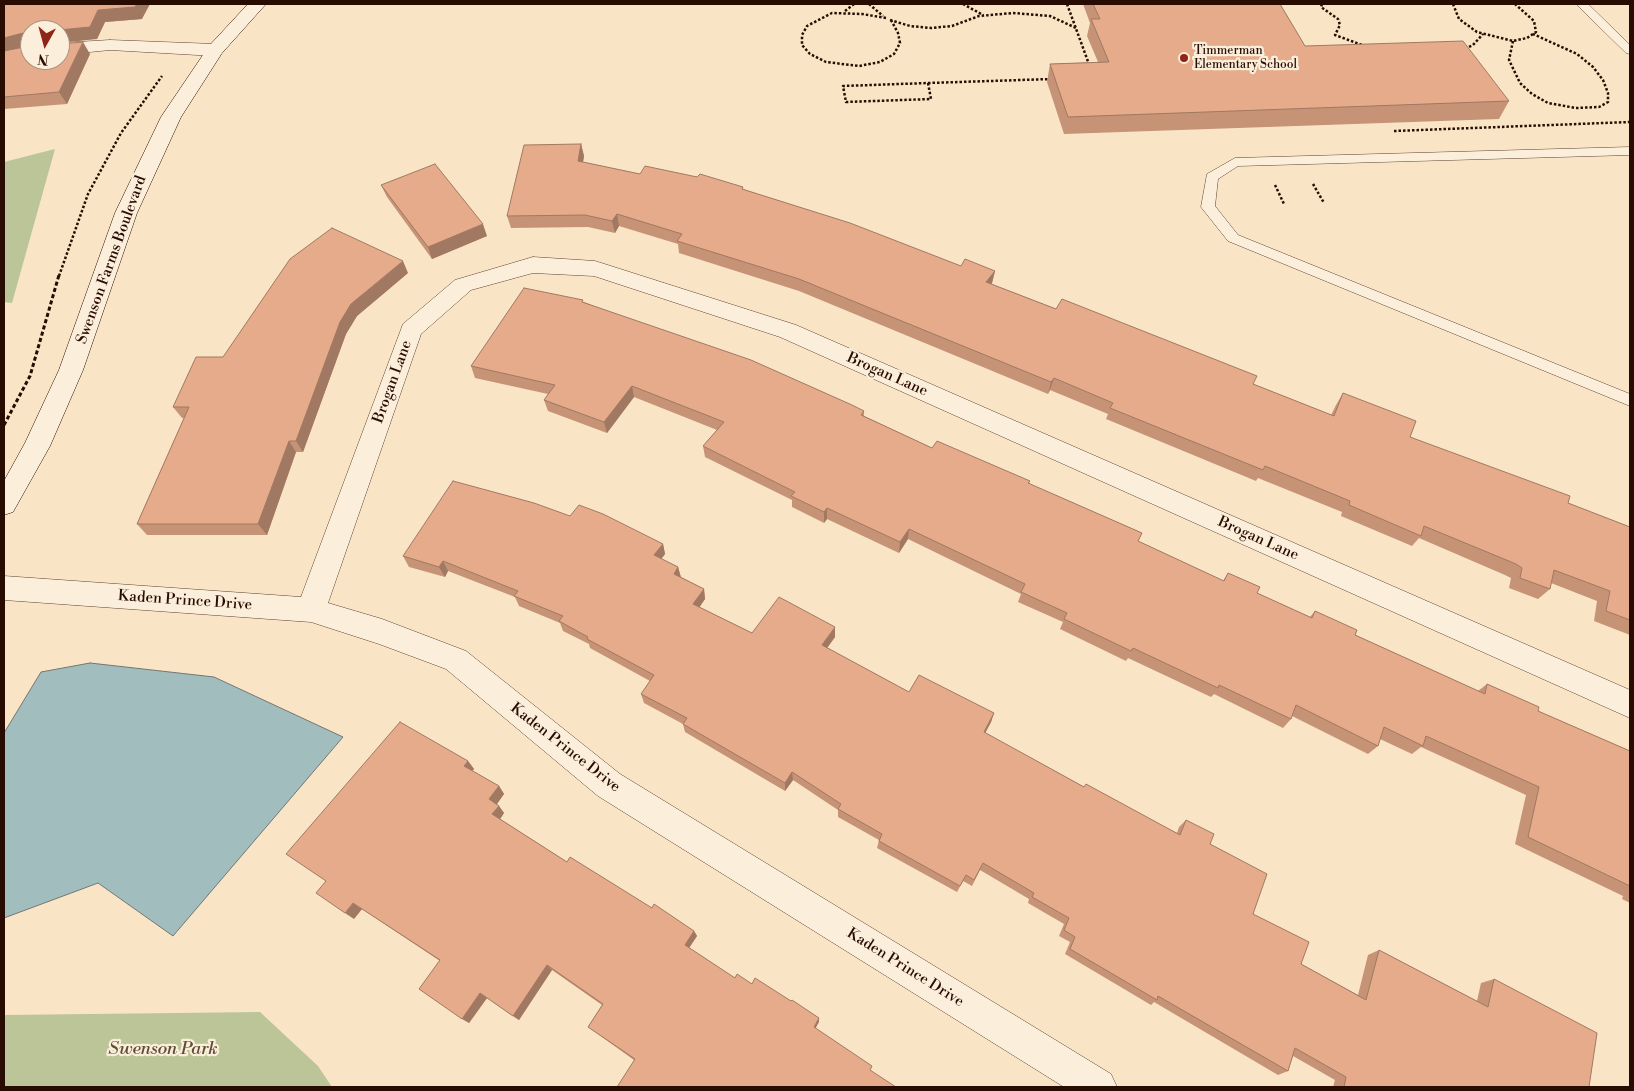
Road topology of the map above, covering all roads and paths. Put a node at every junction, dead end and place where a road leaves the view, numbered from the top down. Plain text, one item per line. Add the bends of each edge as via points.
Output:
1 (257, 4) edge
2 (854, 4) edge
3 (869, 4) edge
4 (963, 4) edge
5 (1067, 4) edge
6 (1322, 4) edge
7 (1454, 4) edge
8 (1517, 4) edge
9 (1582, 4) edge
10 (844, 13) junction
11 (984, 15) junction
12 (886, 18) junction
13 (891, 20) junction
14 (1076, 28) junction
15 (1483, 34) junction
16 (1533, 34) junction
17 (1513, 41) junction
18 (1362, 45) junction
19 (1370, 46) edge
20 (70, 48) edge
21 (1352, 48) edge
22 (1464, 49) edge
23 (215, 50) junction
24 (1630, 51) edge
25 (1091, 69) edge
26 (1055, 79) edge
27 (928, 83) junction
28 (1630, 122) edge
29 (1386, 131) edge
30 (1630, 151) edge
31 (1312, 181) dead end
32 (1274, 183) dead end
33 (1324, 203) dead end
34 (1284, 204) dead end
35 (1630, 400) edge
36 (4, 504) edge
37 (4, 588) edge
38 (311, 610) junction
39 (1630, 704) edge
40 (1098, 1087) edge

1 - 23 street, Swenson Farms Boulevard
2 - 10 path
3 - 12 path
4 - 11 path
5 - 14 path
6 - 18 path via 1338,20 1340,25 1335,35
7 - 15 path via 1459,19
8 - 16 path via 1534,21 1536,32
9 - 24 lane
10 - 12 path
10 - 13 path via 825,16 807,26 802,44 810,54 841,66 880,62 894,54 900,43
11 - 13 path via 952,26 931,28
11 - 14 path via 1014,12 1050,16
12 - 13 path
14 - 25 path
15 - 17 path
15 - 22 path
16 - 17 path
16 - 17 path via 1577,54 1593,67 1608,93 1608,102 1599,107 1576,108 1548,103 1532,94 1520,83 1509,60
18 - 19 path
18 - 21 path
20 - 23 street via 110,45
23 - 36 street, Swenson Farms Boulevard via 171,116 147,164 126,213 71,370 37,446
26 - 27 path
27 - 27 path via 918,84 843,86 846,102 931,99
28 - 29 path
30 - 35 lane via 1235,162 1212,177 1208,207 1233,238
31 - 33 path
32 - 34 path
37 - 38 street, Kaden Prince Drive
38 - 39 street, Brogan Lane via 411,330 463,285 532,265 595,268 788,331
38 - 40 street, Kaden Prince Drive via 456,660 609,785

